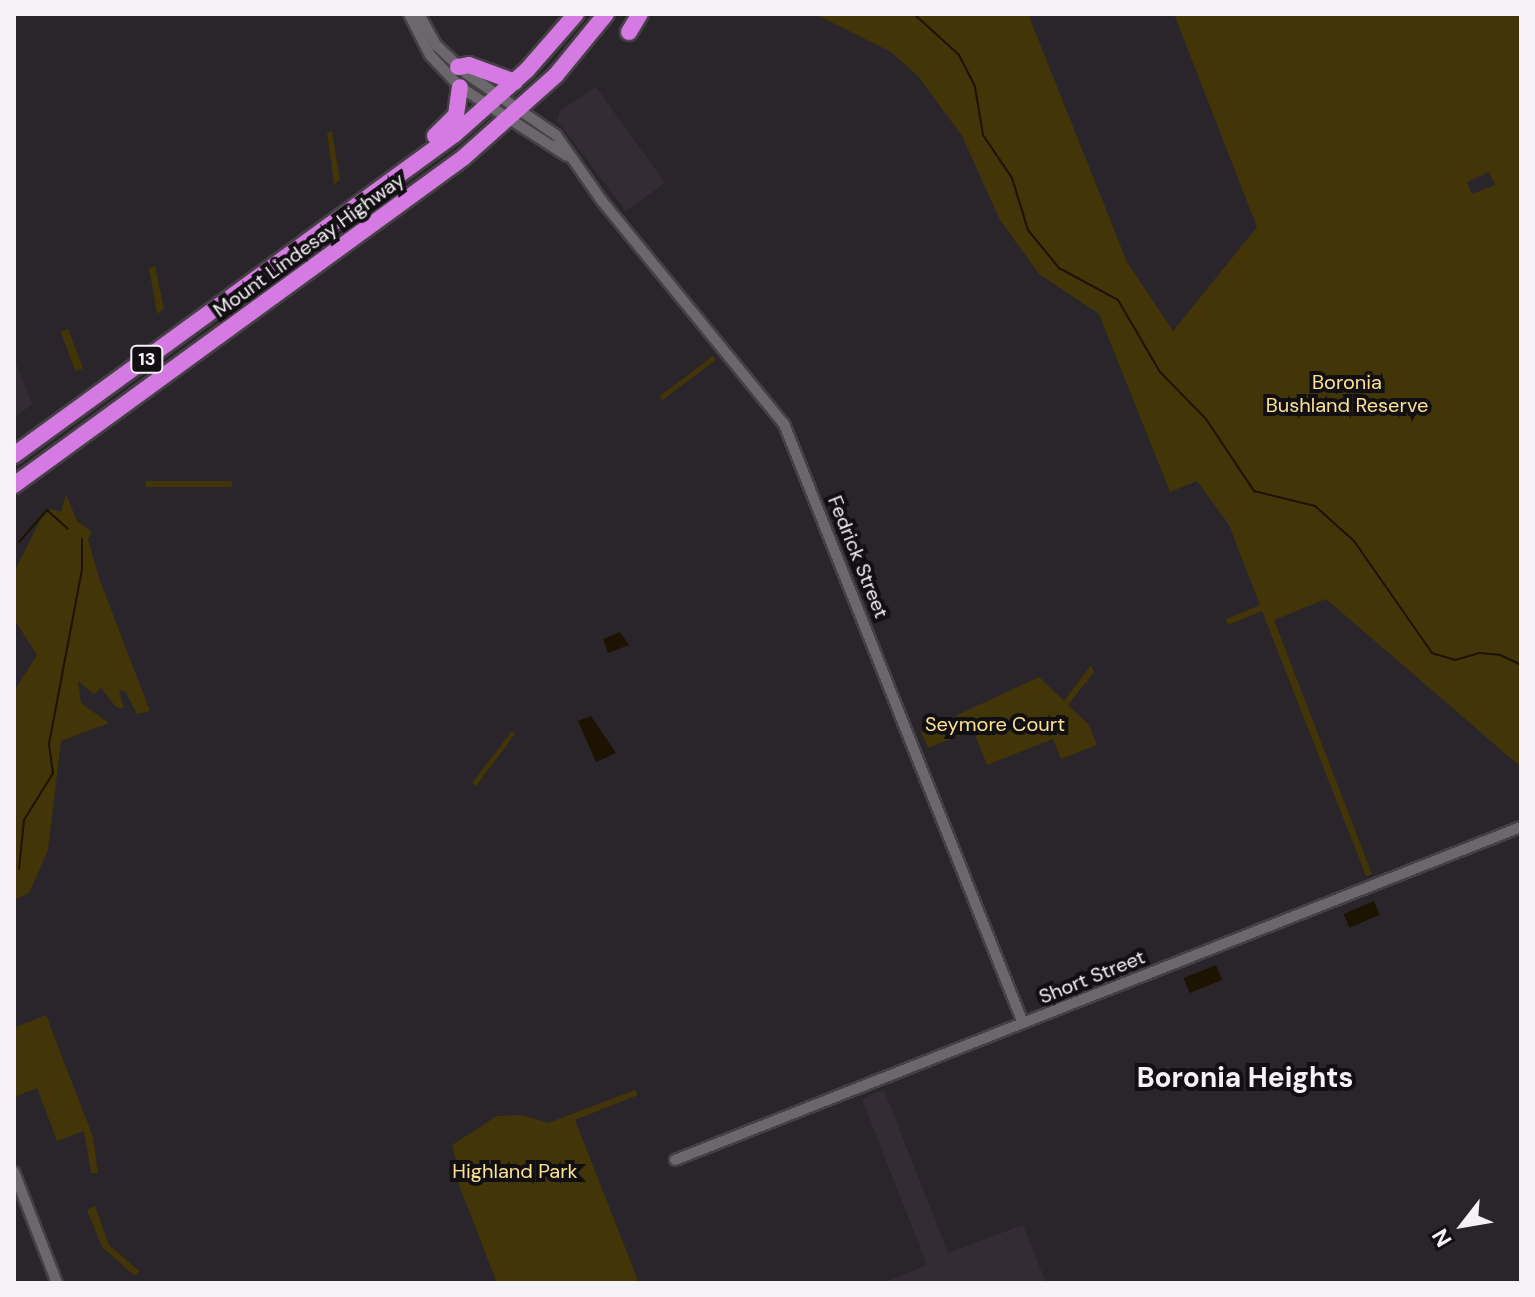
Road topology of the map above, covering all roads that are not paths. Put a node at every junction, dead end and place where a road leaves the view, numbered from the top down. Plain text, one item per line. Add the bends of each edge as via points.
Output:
1 (409, 14) edge
2 (419, 14) edge
3 (576, 14) edge
4 (606, 14) edge
5 (640, 14) edge
6 (629, 32) dead end
7 (458, 67) junction
8 (515, 82) junction
9 (460, 87) junction
10 (495, 101) junction
11 (516, 113) junction
12 (386, 185) junction
13 (60, 451) junction
14 (14, 455) edge
15 (14, 485) edge
16 (14, 499) edge
17 (1521, 827) edge
18 (1023, 1023) junction
19 (675, 1160) dead end
20 (14, 1172) edge
21 (57, 1283) edge

1 - 9 street via 430,55
2 - 7 street via 436,45
3 - 8 highway, Mount Lindesay Highway / 13
4 - 11 highway, Mount Lindesay Highway / 13
5 - 6 highway
7 - 8 highway via 469,65
7 - 10 street
8 - 10 highway, Mount Lindesay Highway / 13
9 - 10 street
9 - 12 highway via 452,121 395,169
10 - 11 street, Fedrick Street
10 - 12 highway, Mount Lindesay Highway / 13
11 - 13 highway, Mount Lindesay Highway / 13
11 - 18 street, Fedrick Street via 556,135 568,157 791,436
12 - 14 highway, Mount Lindesay Highway / 13
13 - 15 highway, Mount Lindesay Highway / 13
13 - 16 highway via 50,470
17 - 18 street, Short Street
18 - 19 street, Short Street
20 - 21 street

